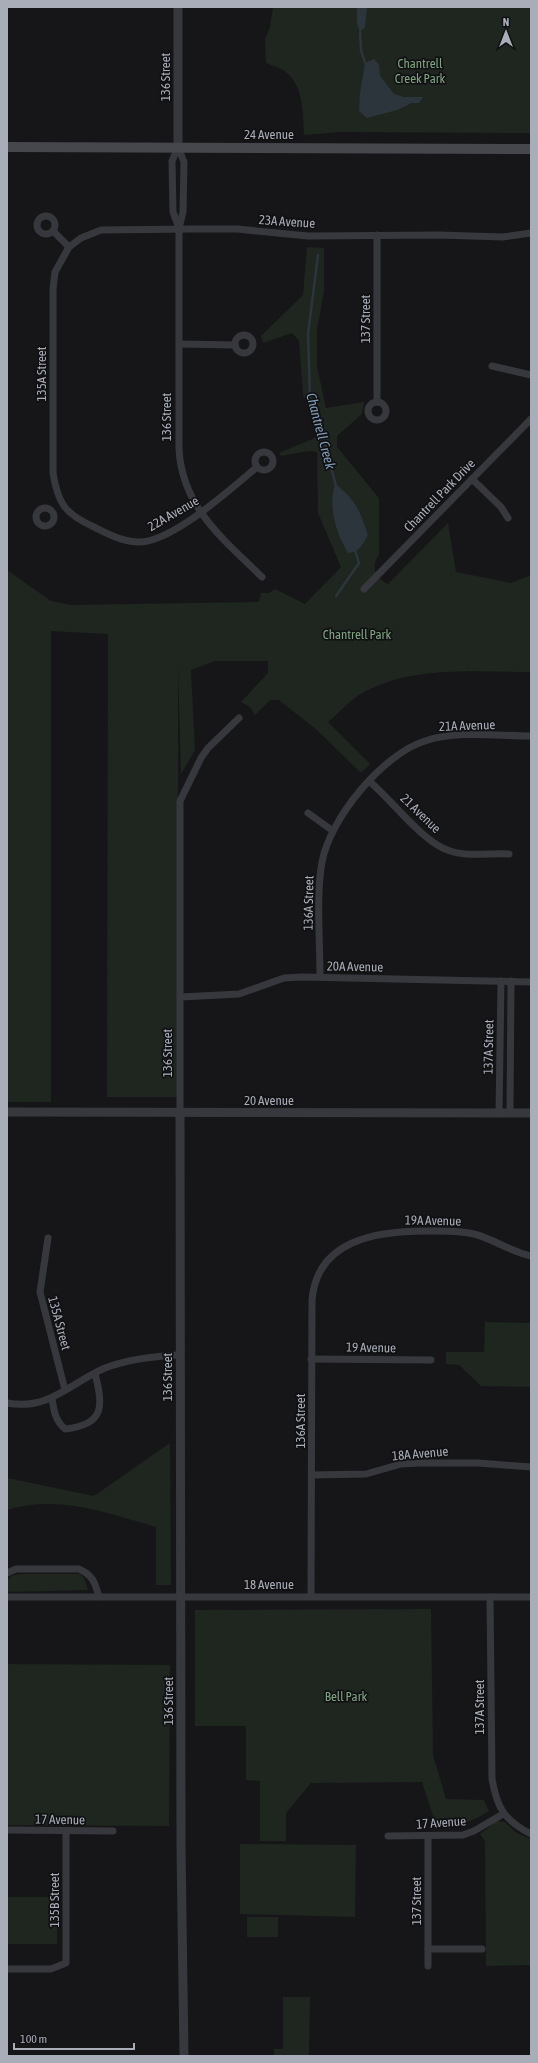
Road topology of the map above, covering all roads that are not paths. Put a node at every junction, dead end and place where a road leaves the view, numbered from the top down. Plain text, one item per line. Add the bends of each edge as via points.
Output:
1 (178, 7) edge
2 (7, 147) edge
3 (178, 147) junction
4 (531, 149) edge
5 (179, 228) junction
6 (52, 231) dead end
7 (531, 233) edge
8 (377, 235) junction
9 (69, 247) junction
10 (179, 344) junction
11 (235, 344) dead end
12 (492, 366) dead end
13 (531, 375) edge
14 (377, 402) dead end
15 (531, 419) edge
16 (257, 467) dead end
17 (472, 479) junction
18 (61, 504) junction
19 (52, 510) dead end
20 (201, 512) junction
21 (508, 518) dead end
22 (262, 576) dead end
23 (364, 589) dead end
24 (239, 718) dead end
25 (531, 736) edge
26 (369, 781) junction
27 (308, 813) dead end
28 (333, 831) junction
29 (509, 854) dead end
30 (320, 977) junction
31 (501, 981) junction
32 (511, 981) junction
33 (531, 982) edge
34 (181, 997) junction
35 (500, 1036) junction
36 (510, 1036) junction
37 (7, 1112) edge
38 (180, 1112) junction
39 (499, 1113) junction
40 (510, 1113) junction
41 (531, 1113) edge
42 (48, 1238) dead end
43 (335, 1253) joint
44 (531, 1256) edge
45 (180, 1355) junction
46 (311, 1359) junction
47 (431, 1360) dead end
48 (95, 1374) junction
49 (65, 1390) junction
50 (52, 1399) junction
51 (7, 1403) edge
52 (531, 1467) edge
53 (312, 1475) junction
54 (7, 1573) edge
55 (181, 1596) junction
56 (311, 1596) junction
57 (7, 1597) edge
58 (99, 1597) junction
59 (490, 1597) junction
60 (531, 1597) edge
61 (502, 1814) junction
62 (7, 1830) edge
63 (66, 1831) junction
64 (113, 1832) dead end
65 (531, 1834) edge
66 (388, 1836) dead end
67 (428, 1836) junction
68 (428, 1949) junction
69 (482, 1949) dead end
70 (428, 1966) dead end
71 (7, 1969) edge
72 (184, 2056) edge

1 - 3 street, 136 Street
2 - 3 main road, 24 Avenue
3 - 4 main road, 24 Avenue
3 - 5 street, 136 Street via 184,162 183,212
3 - 5 street, 136 Street via 172,161 173,212
5 - 8 street, 23A Avenue via 308,236
5 - 9 street, 23A Avenue via 101,230 81,238
5 - 10 street, 136 Street
6 - 9 street
7 - 8 street, 23A Avenue via 502,237 440,234
8 - 14 street, 137 Street
9 - 18 street, 135A Street via 56,272 53,290 53,473
10 - 11 street
10 - 20 street, 136 Street via 179,460 188,492
12 - 13 street
15 - 17 street, Chantrell Park Drive
16 - 20 street, 22A Avenue
17 - 21 street
17 - 23 street, Chantrell Park Drive
18 - 19 street
18 - 20 street, 22A Avenue via 77,520 121,540 138,542 157,539
20 - 22 street, 136 Street via 210,525
24 - 34 street, 136 Street via 208,748 180,801
25 - 26 street, 21A Avenue via 466,736 425,741 392,758
26 - 28 street, 136A Street
26 - 29 street, 21 Avenue via 426,836 440,846 452,852
27 - 28 street
28 - 30 street, 136A Street via 325,849 320,871
30 - 31 street, 20A Avenue
30 - 34 street, 20A Avenue via 284,978 227,996
31 - 32 street, 20A Avenue
31 - 35 street, 137A Street
32 - 33 street, 20A Avenue
32 - 36 street, 137A Street
34 - 38 street, 136 Street
35 - 36 street
35 - 39 street, 137A Street
36 - 40 street, 137A Street
37 - 38 street, 20 Avenue
38 - 39 street, 20 Avenue
38 - 45 street, 136 Street
39 - 40 street, 20 Avenue
40 - 41 street, 20 Avenue
42 - 49 street, 135A Street via 40,1292
43 - 44 street, 19A Avenue via 354,1242 387,1233 451,1231 477,1234
43 - 46 street, 136A Street via 320,1269 313,1289
45 - 48 street via 148,1357
45 - 55 street, 136 Street
46 - 47 street, 19 Avenue
46 - 53 street, 136A Street
48 - 49 street
48 - 50 street via 100,1407 92,1421 81,1427 65,1429 55,1416
49 - 50 street
50 - 51 street via 40,1403
52 - 53 street, 18A Avenue via 478,1463 420,1463 401,1464 366,1474
53 - 56 street, 136A Street
54 - 58 street via 16,1569 79,1569 88,1573 95,1582
55 - 56 street, 18 Avenue
55 - 58 street, 18 Avenue
55 - 72 street, 136 Street
56 - 59 street, 18 Avenue
57 - 58 street, 18 Avenue
59 - 60 street, 18 Avenue
59 - 61 street, 137A Street via 492,1779 495,1799
61 - 65 street via 518,1828
61 - 67 street, 17 Avenue via 469,1833
62 - 63 street, 17 Avenue
63 - 64 street, 17 Avenue
63 - 71 street, 135B Street via 66,1963 50,1969
66 - 67 street, 17 Avenue
67 - 68 street, 137 Street
68 - 69 street
68 - 70 street, 137 Street

